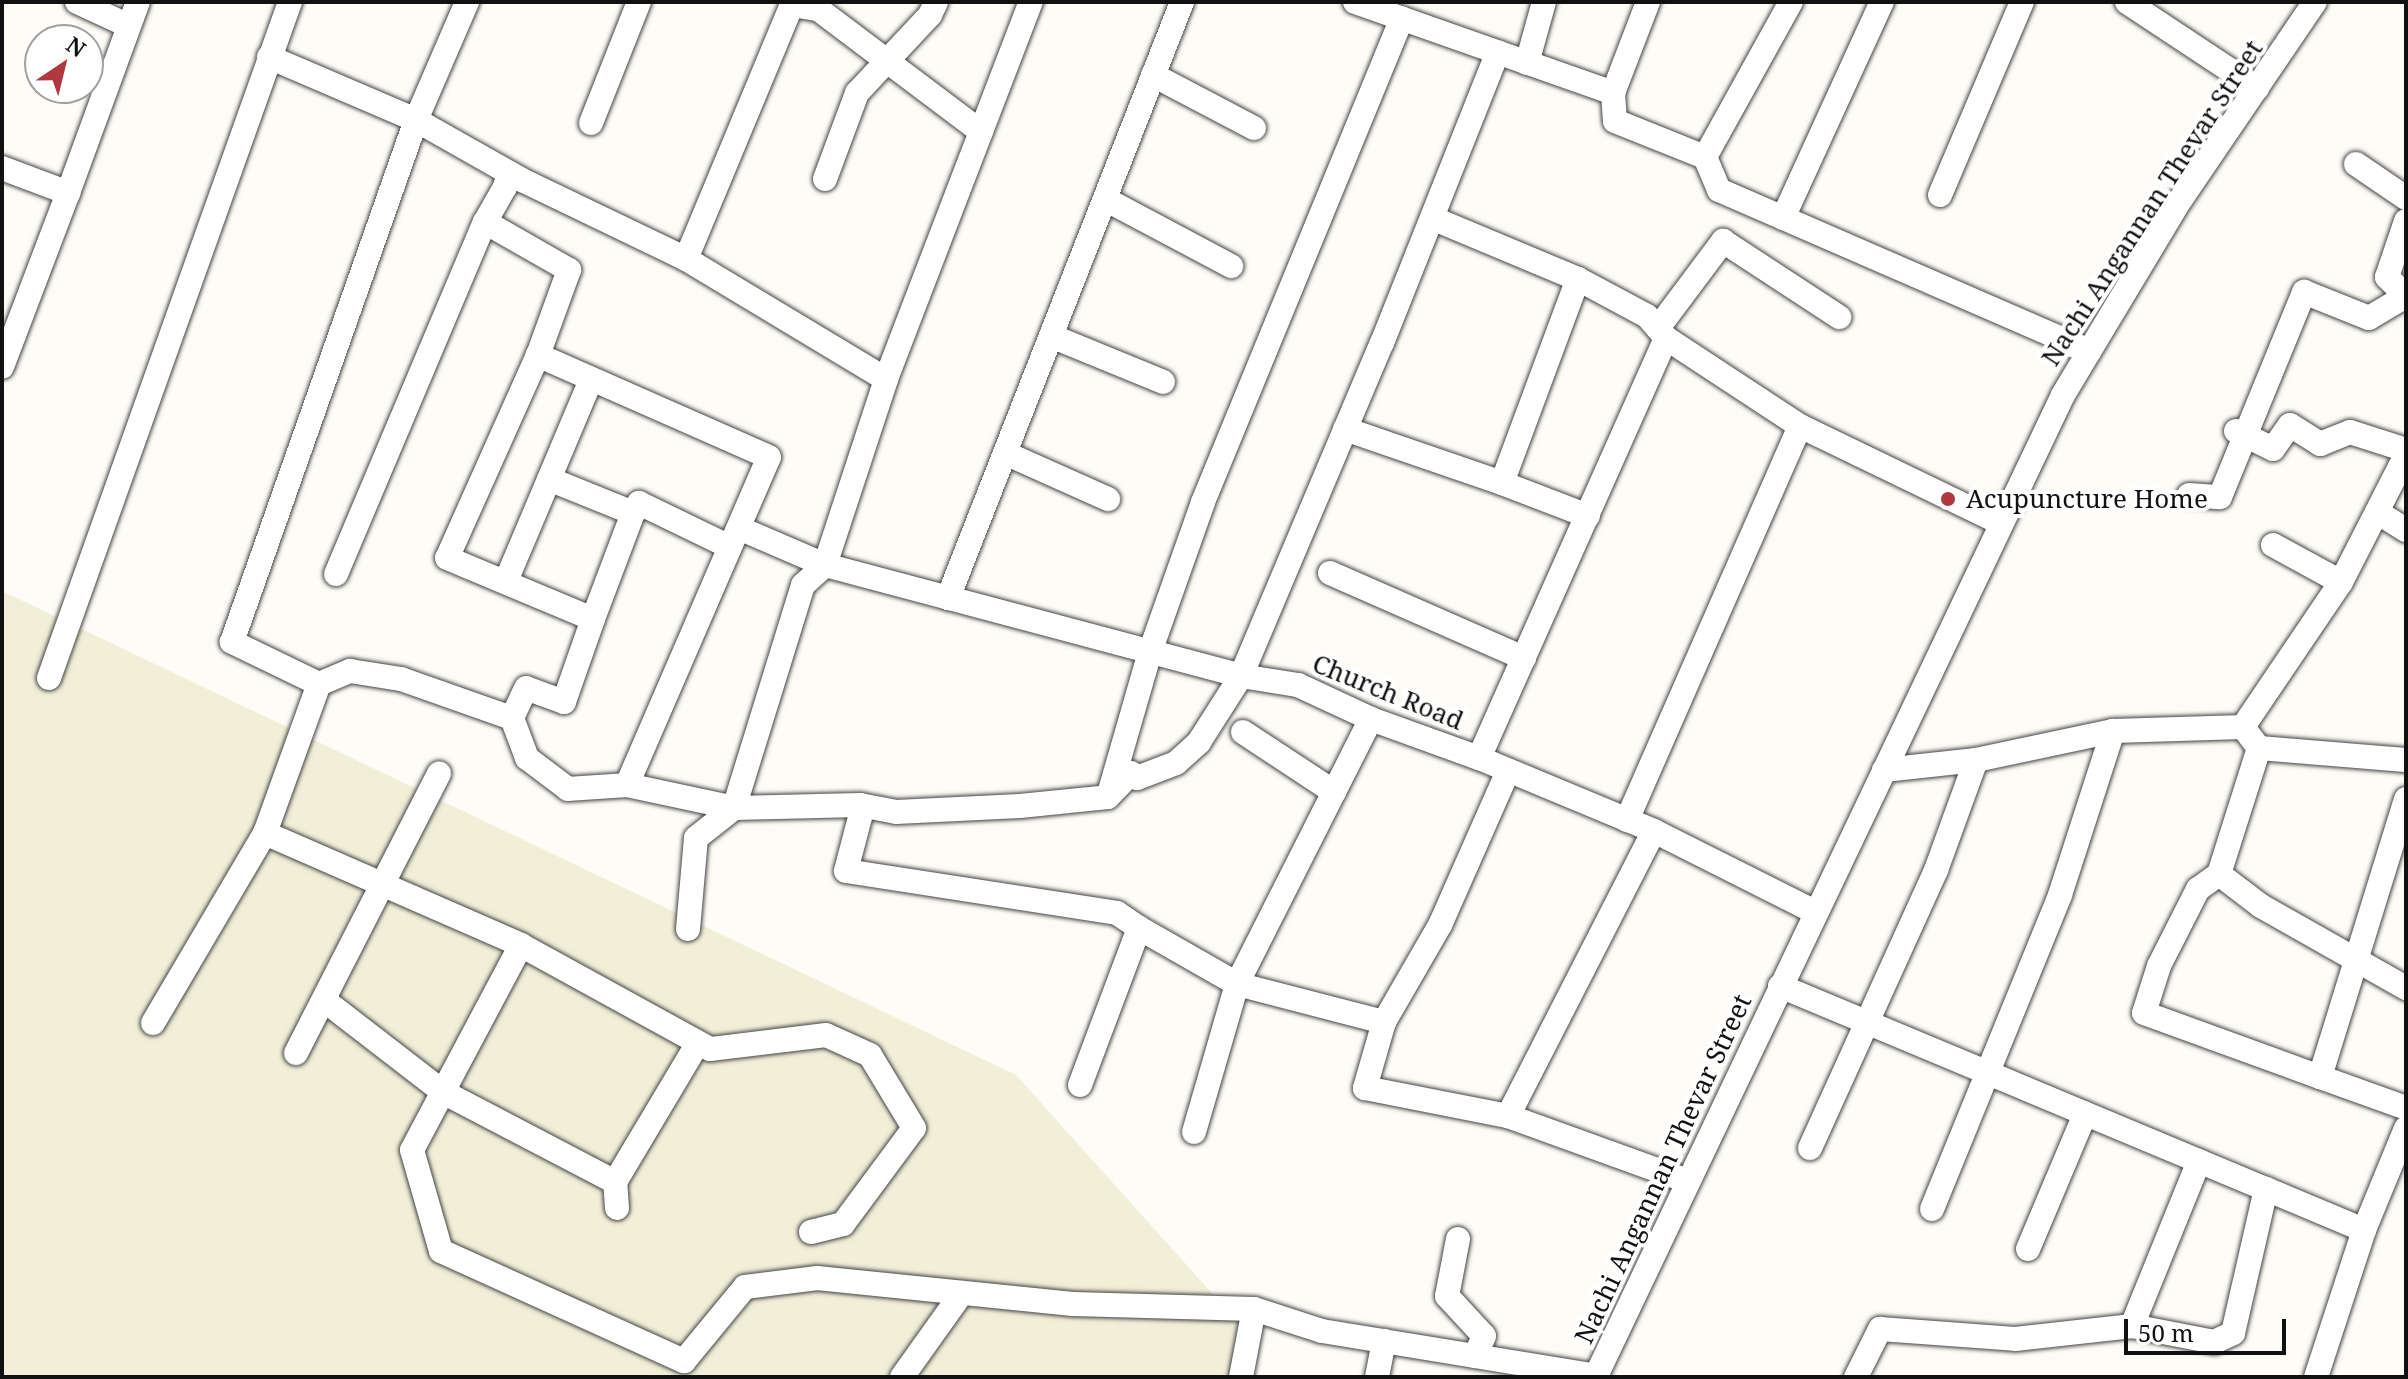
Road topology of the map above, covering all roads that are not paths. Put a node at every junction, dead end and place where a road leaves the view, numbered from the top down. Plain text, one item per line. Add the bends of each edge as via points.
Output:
1 (77, 2) edge
2 (138, 2) edge
3 (290, 2) edge
4 (467, 2) edge
5 (639, 2) edge
6 (936, 2) edge
7 (1031, 2) edge
8 (1182, 2) edge
9 (1355, 2) edge
10 (1544, 2) edge
11 (1648, 2) edge
12 (1791, 2) edge
13 (1882, 2) edge
14 (2022, 2) edge
15 (2127, 2) edge
16 (2315, 2) edge
17 (793, 3) edge
18 (1402, 18) junction
19 (129, 26) junction
20 (1498, 52) junction
21 (269, 57) junction
22 (888, 62) junction
23 (1527, 63) junction
24 (1153, 75) junction
25 (2257, 88) junction
26 (1613, 93) junction
27 (416, 120) junction
28 (591, 123) dead end
29 (1254, 128) dead end
30 (981, 132) junction
31 (1705, 157) junction
32 (2356, 164) dead end
33 (2, 168) edge
34 (509, 173) junction
35 (825, 179) dead end
36 (68, 193) junction
37 (1940, 195) dead end
38 (2406, 198) edge
39 (1105, 199) junction
40 (1432, 218) junction
41 (1783, 218) junction
42 (2406, 221) edge
43 (485, 222) junction
44 (686, 259) junction
45 (1231, 266) dead end
46 (1578, 279) junction
47 (1839, 317) dead end
48 (1662, 333) junction
49 (1051, 336) junction
50 (2089, 351) junction
51 (538, 355) junction
52 (2, 367) edge
53 (886, 379) junction
54 (591, 380) junction
55 (1163, 382) dead end
56 (1800, 426) junction
57 (1345, 429) junction
58 (2240, 434) junction
59 (2406, 452) edge
60 (1005, 453) junction
61 (549, 479) junction
62 (1502, 483) junction
63 (2189, 495) dead end
64 (1108, 499) dead end
65 (2377, 512) junction
66 (633, 513) junction
67 (1588, 516) junction
68 (2001, 523) junction
69 (2406, 530) edge
70 (740, 536) junction
71 (2273, 545) dead end
72 (825, 565) junction
73 (1330, 573) dead end
74 (336, 574) dead end
75 (506, 581) junction
76 (2341, 582) junction
77 (948, 598) junction
78 (593, 619) junction
79 (1150, 652) junction
80 (1524, 658) junction
81 (1241, 676) junction
82 (49, 678) dead end
83 (319, 684) junction
84 (512, 718) junction
85 (1371, 719) junction
86 (2243, 727) junction
87 (2113, 731) junction
88 (1243, 732) dead end
89 (2259, 748) junction
90 (1479, 758) junction
91 (1976, 760) junction
92 (2406, 760) edge
93 (1884, 770) junction
94 (1508, 771) junction
95 (439, 774) dead end
96 (627, 785) junction
97 (1334, 792) junction
98 (1108, 797) junction
99 (2406, 799) edge
100 (863, 806) junction
101 (734, 808) junction
102 (1627, 820) junction
103 (1654, 831) junction
104 (265, 833) junction
105 (2219, 874) junction
106 (383, 885) junction
107 (1815, 912) junction
108 (1139, 928) junction
109 (688, 929) dead end
110 (521, 945) junction
111 (2358, 961) junction
112 (1237, 984) junction
113 (1780, 986) junction
114 (2406, 988) edge
115 (324, 1000) junction
116 (1384, 1022) junction
117 (1867, 1022) junction
118 (153, 1023) dead end
119 (698, 1043) junction
120 (296, 1053) dead end
121 (1990, 1074) junction
122 (2320, 1077) junction
123 (1080, 1085) dead end
124 (443, 1092) junction
125 (2406, 1108) edge
126 (2085, 1114) junction
127 (1508, 1116) junction
128 (2406, 1128) edge
129 (1194, 1132) dead end
130 (1810, 1148) dead end
131 (2199, 1161) junction
132 (1688, 1181) junction
133 (615, 1182) junction
134 (2266, 1189) junction
135 (617, 1208) dead end
136 (1932, 1209) dead end
137 (2364, 1230) junction
138 (811, 1232) dead end
139 (1458, 1239) dead end
140 (2028, 1249) dead end
141 (962, 1293) junction
142 (1254, 1309) junction
143 (2132, 1326) junction
144 (1384, 1341) junction
145 (1475, 1356) junction
146 (1519, 1370) edge
147 (1600, 1376) edge
148 (902, 1377) edge
149 (1241, 1377) edge
150 (1377, 1377) edge
151 (1856, 1377) edge
152 (2316, 1377) edge

1 - 19 street
2 - 19 street
3 - 21 street
4 - 27 street
5 - 28 street
6 - 22 street
7 - 30 street
8 - 24 street
9 - 18 street
10 - 23 street
11 - 26 street
12 - 31 street
13 - 41 street
14 - 37 street
15 - 25 street
16 - 25 street, Nachi Angannan Thevar Street
17 - 22 street via 818,9
17 - 44 street
18 - 20 street
18 - 79 street via 1203,502
19 - 36 street
20 - 23 street
20 - 40 street
21 - 27 street
21 - 82 street
22 - 30 street
22 - 35 street via 857,93
23 - 26 street
24 - 29 street
24 - 39 street
25 - 50 street, Nachi Angannan Thevar Street via 2181,199
26 - 31 street via 1615,121
27 - 34 street
27 - 83 street via 232,642
30 - 53 street
31 - 41 street via 1719,190
32 - 38 street
33 - 36 street
34 - 43 street
34 - 44 street
36 - 52 street
39 - 45 street
39 - 49 street
40 - 46 street
40 - 57 street
41 - 50 street
42 - 58 street via 2387,277 2406,296 2369,318 2304,292
43 - 51 street via 569,270
43 - 74 street
44 - 53 street
46 - 48 street via 1647,316
46 - 62 street
47 - 48 street via 1723,241
48 - 56 street
48 - 67 street
49 - 55 street
49 - 60 street
50 - 68 street, Nachi Angannan Thevar Street
51 - 54 street
51 - 75 street via 447,558
53 - 72 street
54 - 61 street
54 - 70 street via 769,457
56 - 68 street
56 - 102 street
57 - 62 street
57 - 81 street
58 - 59 street via 2273,449 2290,425 2320,444 2350,432
58 - 63 street via 2220,497
59 - 65 street
60 - 64 street
60 - 77 street
61 - 66 street
61 - 75 street
62 - 67 street
65 - 69 street
65 - 76 street
66 - 70 street, Church Road via 639,503
66 - 78 street
67 - 80 street
68 - 93 street, Nachi Angannan Thevar Street
70 - 72 street, Church Road
70 - 96 street
71 - 76 street
72 - 77 street, Church Road
72 - 101 street via 803,585
73 - 80 street
75 - 78 street
76 - 86 street
77 - 79 street, Church Road
78 - 84 street via 564,702 526,688
79 - 81 street, Church Road
79 - 98 street
80 - 90 street
81 - 85 street, Church Road via 1298,685
81 - 98 street via 1199,742 1176,763 1137,778 1131,773
83 - 84 street via 350,671 401,679
83 - 104 street
84 - 96 street via 527,758 568,789
85 - 90 street, Church Road
85 - 97 street
86 - 87 street
86 - 89 street
87 - 91 street
87 - 121 street via 2060,895
88 - 97 street
89 - 92 street
89 - 105 street
90 - 94 street, Church Road
91 - 93 street
91 - 117 street via 1936,870
93 - 107 street, Nachi Angannan Thevar Street
94 - 102 street, Church Road
94 - 116 street via 1440,925
95 - 106 street
96 - 101 street
97 - 112 street
98 - 100 street via 896,812
99 - 111 street
100 - 101 street
100 - 108 street via 846,871 1117,913
101 - 109 street via 696,838
102 - 103 street, Church Road
103 - 107 street, Church Road
103 - 127 street
104 - 106 street
104 - 118 street
105 - 111 street via 2261,906
105 - 122 street via 2198,889 2159,966 2144,1013
106 - 110 street
106 - 115 street
107 - 113 street, Nachi Angannan Thevar Street
108 - 112 street
108 - 123 street
110 - 119 street
110 - 124 street, Nachi Angannan Thevar Street
111 - 114 street
111 - 122 street
112 - 116 street
112 - 129 street
113 - 117 street
113 - 132 street, Nachi Angannan Thevar Street
115 - 120 street
115 - 124 street
116 - 127 street via 1365,1088
117 - 121 street
117 - 130 street
119 - 133 street
119 - 138 street via 710,1049 826,1035 870,1055 914,1128 843,1224
121 - 126 street
121 - 136 street
122 - 125 street
124 - 133 street
124 - 141 street, Nachi Angannan Thevar Street via 412,1150 441,1251 684,1361 745,1287 817,1278
126 - 131 street
126 - 140 street
127 - 132 street
128 - 137 street
131 - 134 street
131 - 143 street
132 - 147 street, Nachi Angannan Thevar Street
133 - 135 street
134 - 137 street
134 - 143 street via 2233,1333 2214,1342
137 - 152 street
139 - 145 street via 1447,1296 1484,1336
141 - 142 street, Nachi Angannan Thevar Street via 1073,1304
141 - 148 street
142 - 144 street, Nachi Angannan Thevar Street via 1322,1331
142 - 149 street
143 - 151 street via 2015,1339 1880,1329
144 - 145 street, Nachi Angannan Thevar Street
144 - 150 street
145 - 146 street, Nachi Angannan Thevar Street
146 - 147 street, Nachi Angannan Thevar Street

